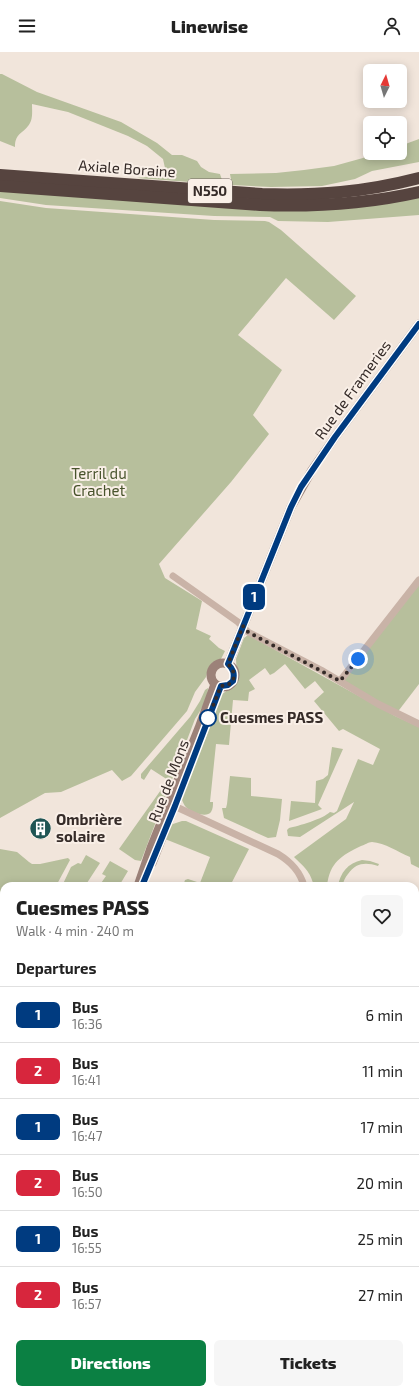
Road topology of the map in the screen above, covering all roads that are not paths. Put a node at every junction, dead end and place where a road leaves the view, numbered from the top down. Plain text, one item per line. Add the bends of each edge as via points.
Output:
1 (0, 175) edge
2 (419, 178) edge
3 (0, 186) edge
4 (419, 192) edge
5 (419, 324) edge
6 (173, 576) dead end
7 (419, 580) edge
8 (243, 626) junction
9 (228, 664) junction
10 (340, 681) junction
11 (218, 685) junction
12 (419, 724) edge
13 (172, 805) junction
14 (154, 850) junction
15 (140, 882) edge
16 (143, 882) edge
17 (303, 882) edge

1 - 2 highway, Axiale Boraine / N550 via 305,195 356,191
3 - 4 highway, Axiale Boraine / N550 via 300,206 347,204
5 - 8 main road, Rue de Frameries via 301,487
6 - 8 street
7 - 10 street
8 - 9 main road
8 - 10 street via 248,632
9 - 11 main road via 234,677 231,683
9 - 11 main road via 220,663 213,668 211,676
10 - 12 street via 378,704
11 - 13 main road, Rue de Mons
13 - 14 main road, Rue de Mons
13 - 17 street via 278,854 299,872
14 - 15 main road
14 - 16 main road, Rue de Mons

